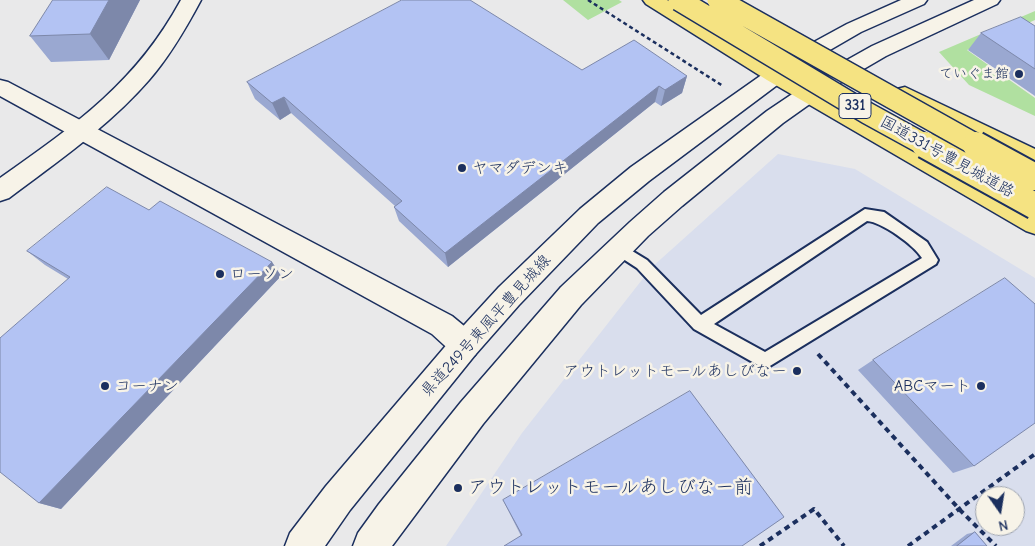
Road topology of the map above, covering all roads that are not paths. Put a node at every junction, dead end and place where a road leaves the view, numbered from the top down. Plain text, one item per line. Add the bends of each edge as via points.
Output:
1 (191, 0) edge
2 (653, 0) edge
3 (679, 0) edge
4 (718, 0) edge
5 (739, 0) edge
6 (917, 0) edge
7 (990, 0) edge
8 (818, 47) junction
9 (852, 66) junction
10 (776, 75) junction
11 (0, 87) edge
12 (808, 94) junction
13 (81, 130) junction
14 (1035, 160) edge
15 (1035, 177) edge
16 (0, 191) edge
17 (1035, 206) edge
18 (1035, 224) edge
19 (619, 249) junction
20 (700, 324) junction
21 (465, 345) junction
22 (303, 546) edge
23 (371, 546) edge

1 - 13 main road via 158,56
2 - 10 highway
3 - 17 highway, 国道331号豊見城道路 / 331, bridge via 868,113
4 - 15 highway, 国道331号豊見城道路 / 331, bridge
5 - 8 highway
6 - 8 main road, 県道249号東風平豊見城線
7 - 9 main road
8 - 9 highway
8 - 10 main road, 県道249号東風平豊見城線
9 - 12 main road
9 - 14 highway
10 - 12 highway
10 - 21 main road, 県道249号東風平豊見城線 via 640,174 589,216
11 - 13 main road
12 - 18 highway
12 - 19 main road via 673,199
13 - 16 main road
13 - 21 main road via 442,325
19 - 20 lane via 642,264
19 - 23 main road via 571,296 472,413
20 - 20 lane via 765,361 931,260 922,246 879,216 865,215
21 - 22 main road, 県道249号東風平豊見城線 via 338,498

